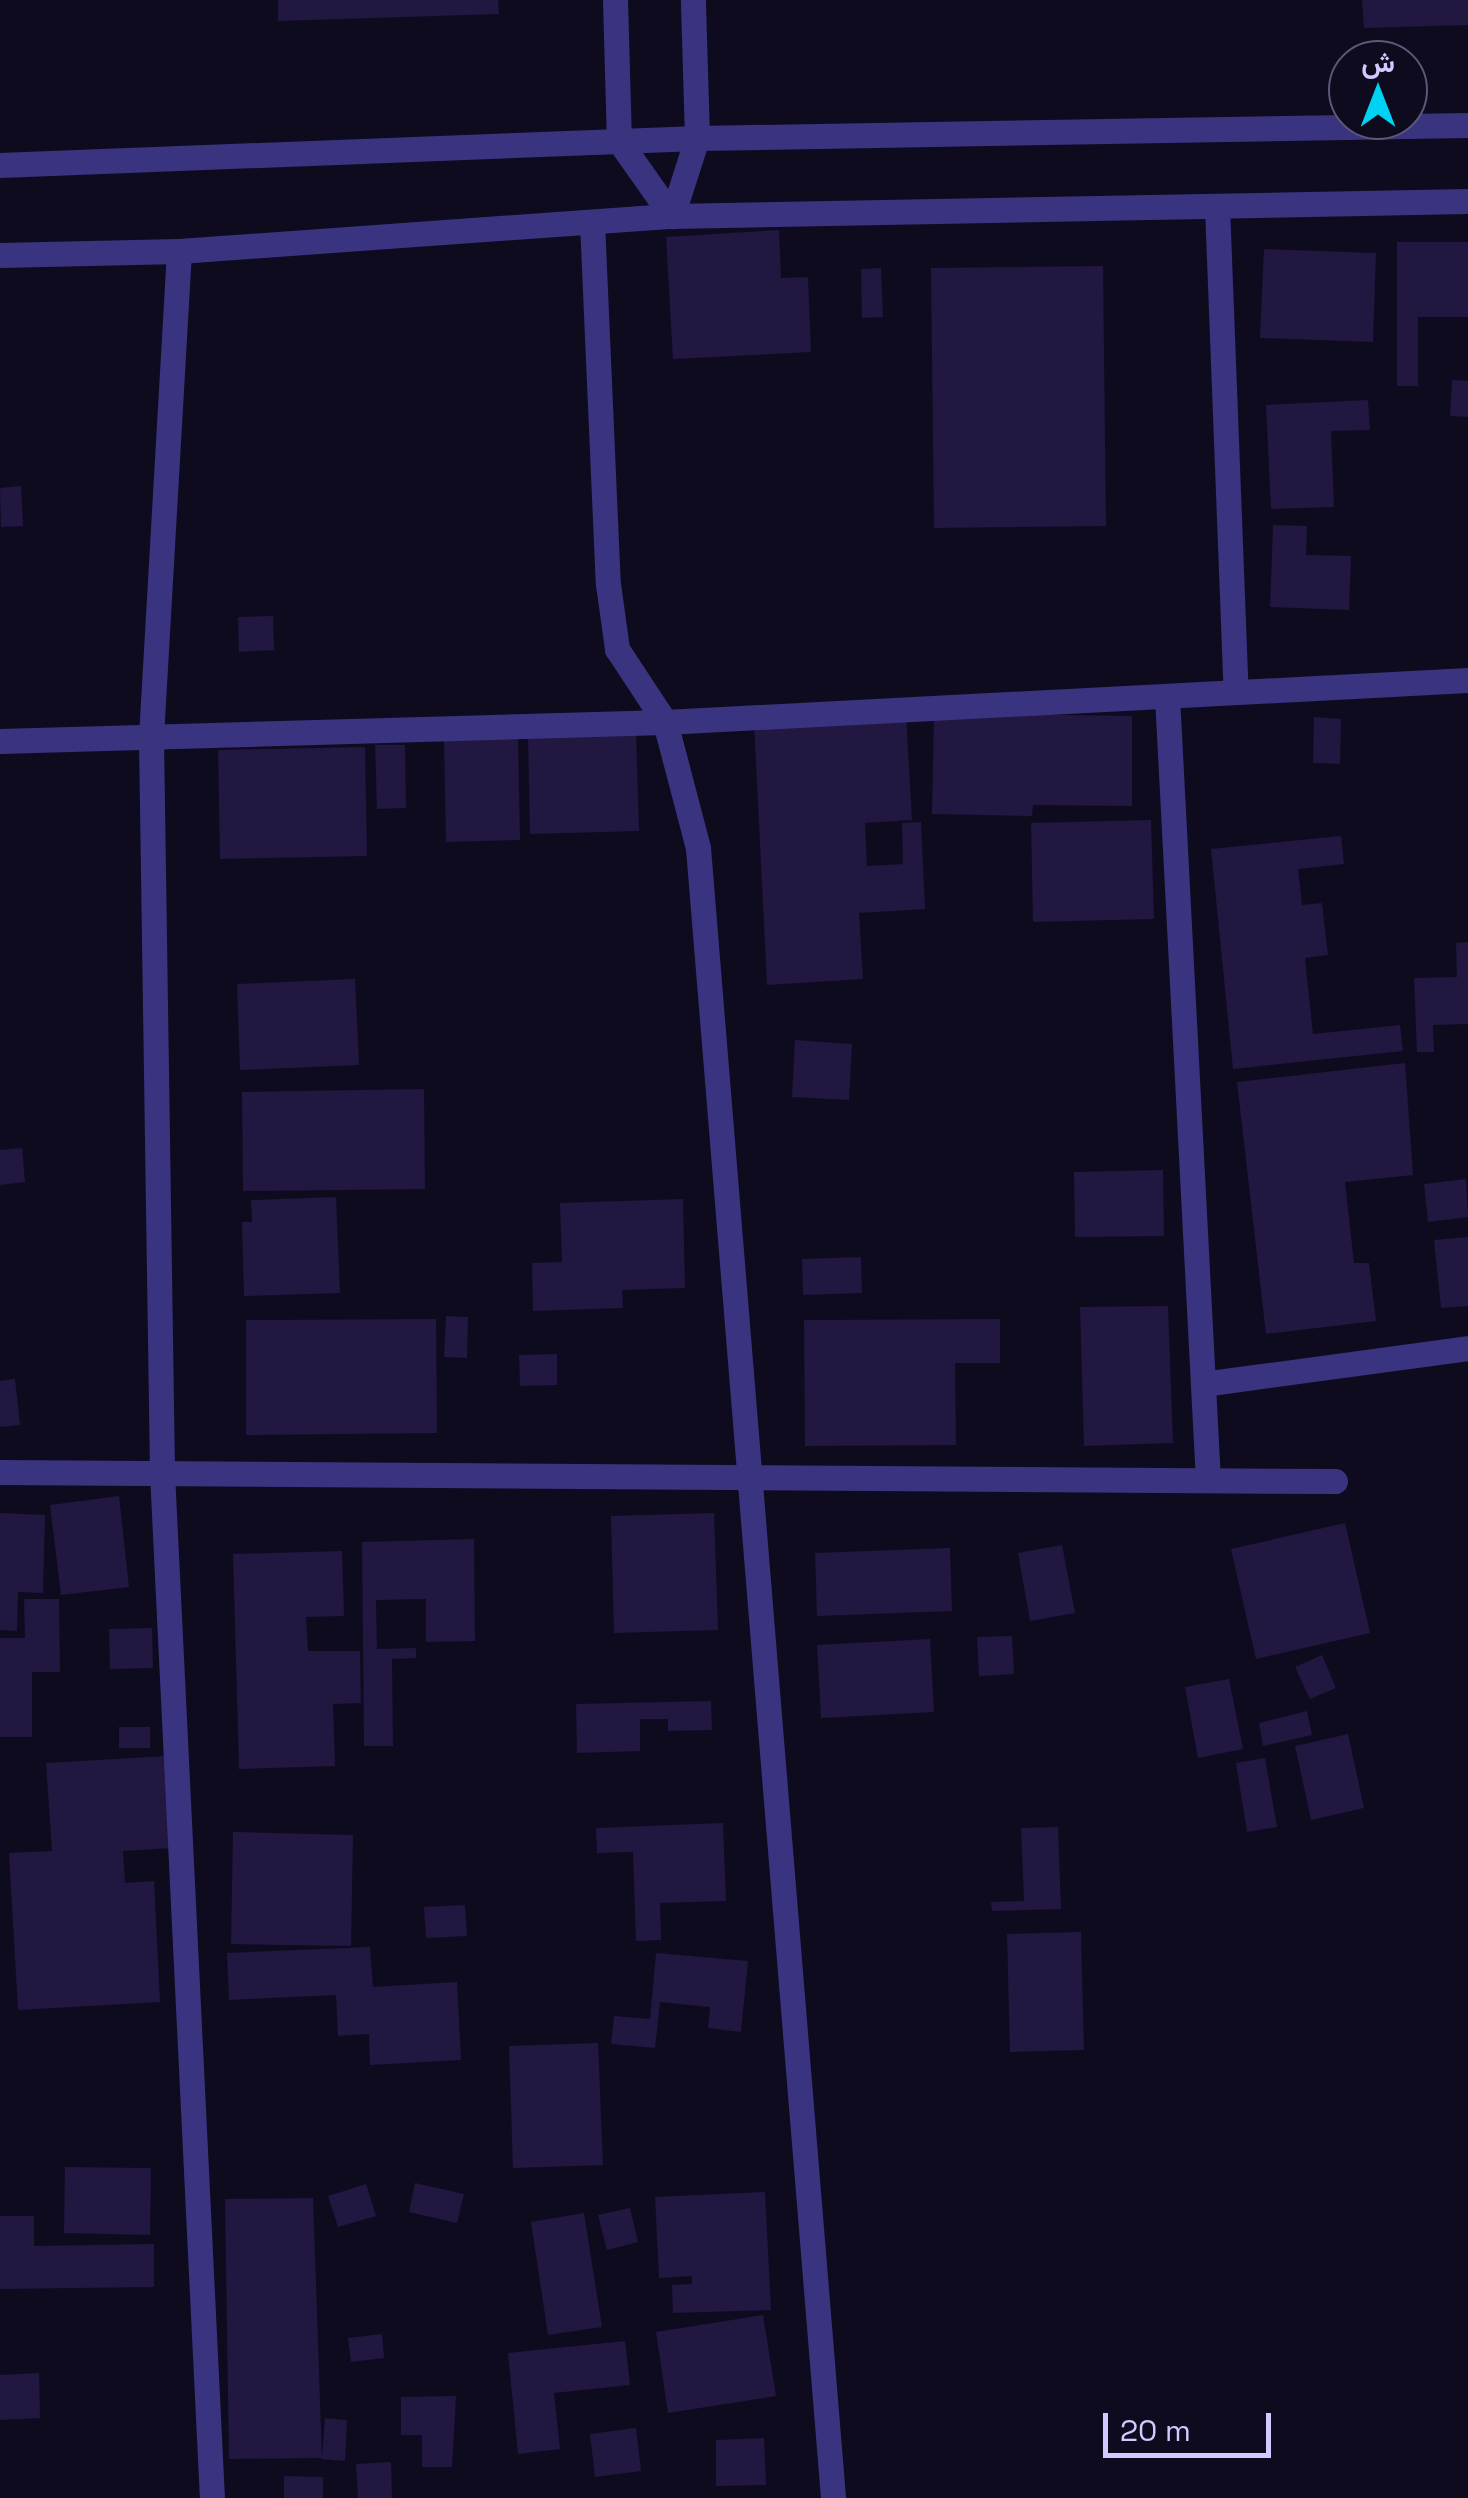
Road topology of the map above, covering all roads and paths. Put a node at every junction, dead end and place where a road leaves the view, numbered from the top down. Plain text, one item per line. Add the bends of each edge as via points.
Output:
1 (615, 0) edge
2 (693, 0) edge
3 (1468, 125) edge
4 (697, 138) junction
5 (619, 140) junction
6 (0, 164) edge
7 (1468, 201) edge
8 (1217, 206) junction
9 (672, 216) junction
10 (592, 222) junction
11 (180, 251) junction
12 (0, 256) edge
13 (1468, 680) edge
14 (1236, 692) junction
15 (1167, 696) junction
16 (666, 722) junction
17 (150, 739) junction
18 (0, 742) edge
19 (1468, 1348) edge
20 (1203, 1384) junction
21 (0, 1472) edge
22 (162, 1473) junction
23 (748, 1478) junction
24 (1208, 1480) junction
25 (1334, 1481) dead end
26 (212, 2498) edge
27 (832, 2498) edge

1 - 5 street
2 - 4 street
3 - 4 street
4 - 5 street
4 - 9 street
5 - 6 street
5 - 9 street
7 - 8 street
8 - 9 street
8 - 14 street
9 - 10 street
10 - 11 street
10 - 16 street via 608,584 617,649
11 - 12 street
11 - 17 street
13 - 14 street
14 - 15 street
15 - 16 street
15 - 20 street
16 - 17 street
16 - 23 street via 698,848
17 - 18 street
17 - 22 street
19 - 20 street
20 - 24 street
21 - 22 street
22 - 23 street
22 - 26 street
23 - 24 street
23 - 27 street
24 - 25 street

